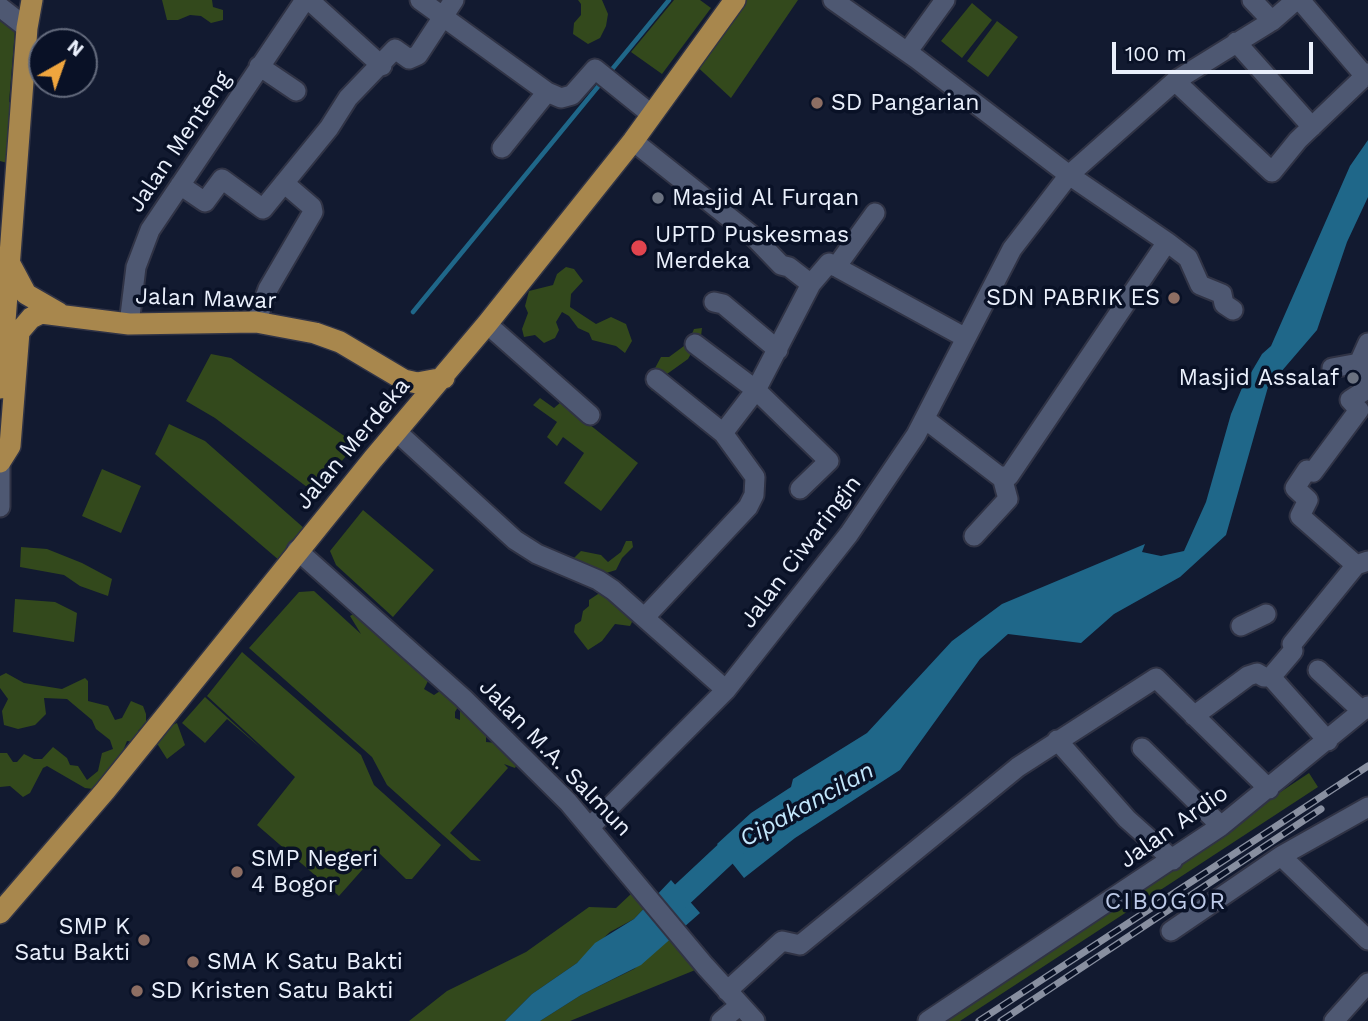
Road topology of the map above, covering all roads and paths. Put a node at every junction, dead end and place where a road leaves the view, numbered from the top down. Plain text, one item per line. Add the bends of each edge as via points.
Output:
1 (33, 0) edge
2 (307, 0) edge
3 (419, 0) edge
4 (454, 0) edge
5 (735, 0) edge
6 (833, 0) edge
7 (945, 0) edge
8 (1252, 0) edge
9 (1298, 0) edge
10 (0, 7) edge
11 (443, 19) junction
12 (1272, 21) junction
13 (27, 28) junction
14 (1236, 42) junction
15 (908, 51) junction
16 (259, 66) junction
17 (382, 66) junction
18 (1366, 75) edge
19 (1175, 81) junction
20 (296, 90) dead end
21 (547, 92) junction
22 (652, 115) junction
23 (1312, 127) junction
24 (633, 141) junction
25 (502, 148) dead end
26 (1069, 174) junction
27 (284, 183) junction
28 (180, 185) junction
29 (875, 213) dead end
30 (1167, 242) junction
31 (6, 266) edge
32 (836, 267) junction
33 (811, 284) junction
34 (714, 302) dead end
35 (1233, 310) dead end
36 (65, 315) junction
37 (256, 322) junction
38 (129, 324) junction
39 (487, 324) junction
40 (966, 338) junction
41 (1368, 343) edge
42 (695, 344) dead end
43 (778, 350) junction
44 (380, 366) junction
45 (1363, 366) edge
46 (1332, 368) dead end
47 (444, 377) junction
48 (656, 379) dead end
49 (756, 390) junction
50 (0, 393) edge
51 (1363, 414) edge
52 (590, 415) dead end
53 (925, 419) junction
54 (401, 428) junction
55 (723, 433) junction
56 (0, 462) edge
57 (1002, 477) junction
58 (800, 489) dead end
59 (0, 507) edge
60 (974, 536) dead end
61 (297, 550) junction
62 (1355, 559) edge
63 (1266, 614) dead end
64 (645, 617) junction
65 (1241, 626) dead end
66 (1318, 670) dead end
67 (1271, 677) junction
68 (726, 690) junction
69 (1365, 708) edge
70 (1194, 716) junction
71 (1057, 740) junction
72 (1328, 741) junction
73 (1142, 748) dead end
74 (1269, 789) junction
75 (1368, 807) edge
76 (591, 826) junction
77 (1221, 826) junction
78 (1281, 856) junction
79 (1172, 860) junction
80 (9, 893) edge
81 (0, 913) edge
82 (1171, 931) dead end
83 (1368, 940) edge
84 (1368, 983) edge
85 (733, 999) junction
86 (721, 1021) edge
87 (755, 1021) edge
88 (928, 1021) edge
89 (1334, 1021) edge

1 - 13 main road
2 - 16 street, Jalan Menteng
2 - 17 street
3 - 11 street
4 - 11 street
5 - 22 main road, Jalan Merdeka
6 - 15 street
7 - 15 street
8 - 12 street
9 - 12 street
9 - 18 street
10 - 13 street
11 - 17 street via 414,58 395,49
11 - 21 street
12 - 14 street
13 - 31 main road
14 - 19 street
14 - 23 street
15 - 26 street
16 - 20 street
16 - 28 street, Jalan Menteng
17 - 27 street via 348,98
18 - 23 street
19 - 23 street via 1272,172
19 - 26 street
21 - 22 street via 572,96 595,69
21 - 25 street
22 - 24 main road, Jalan Merdeka
24 - 33 street via 755,238 781,265
24 - 39 main road, Jalan Merdeka
26 - 30 street
26 - 40 street, Jalan Ciwaringin via 998,271
27 - 28 street via 260,209 222,180 205,202
27 - 37 street via 313,212 268,289
28 - 38 street, Jalan Menteng via 145,240 136,267
29 - 32 street
30 - 35 street via 1188,258 1200,285 1222,294 1224,304
30 - 57 street via 1012,472
31 - 36 main road via 32,299
31 - 50 main road
32 - 33 street via 829,262
32 - 40 street
33 - 43 street
34 - 43 street via 723,304
36 - 38 main road, Jalan Mawar
36 - 56 main road via 41,313 19,332 10,446
37 - 38 main road, Jalan Mawar
37 - 44 main road, Jalan Mawar via 315,333
39 - 47 main road, Jalan Merdeka
39 - 52 street
40 - 53 street, Jalan Ciwaringin
41 - 45 street
42 - 49 street
43 - 49 street
44 - 47 main road, Jalan Mawar via 417,383
44 - 54 main road via 401,390
45 - 46 street
45 - 51 street via 1367,389 1350,400
47 - 54 main road, Jalan Merdeka
48 - 55 street
49 - 55 street
49 - 58 street via 829,461
51 - 62 street via 1295,488 1308,500 1299,515
53 - 57 street
53 - 68 street, Jalan Ciwaringin via 849,534
54 - 61 main road, Jalan Merdeka
54 - 64 street via 515,540 598,580
55 - 64 street via 755,477 754,495 748,507
56 - 59 street
57 - 60 street via 1008,499
61 - 76 street, Jalan M.A. Salmun via 463,698
61 - 80 main road, Jalan Merdeka via 105,790
62 - 67 street
63 - 65 street
64 - 68 street
66 - 69 street
67 - 70 street via 1252,673
67 - 72 street
68 - 76 street, Jalan Ciwaringin
69 - 72 street, Jalan Ardio
70 - 71 street via 1156,678
70 - 74 street
71 - 79 street via 1127,819
71 - 85 street via 800,945 782,942
72 - 74 street, Jalan Ardio
73 - 77 street
74 - 77 street, Jalan Ardio
75 - 78 street
76 - 85 street, Jalan M.A. Salmun
77 - 79 street, Jalan Ardio
78 - 82 street
78 - 83 street
79 - 88 street, Jalan Ardio
80 - 81 main road, Jalan Merdeka
84 - 89 street
85 - 86 street
85 - 87 street, Jalan M.A. Salmun

